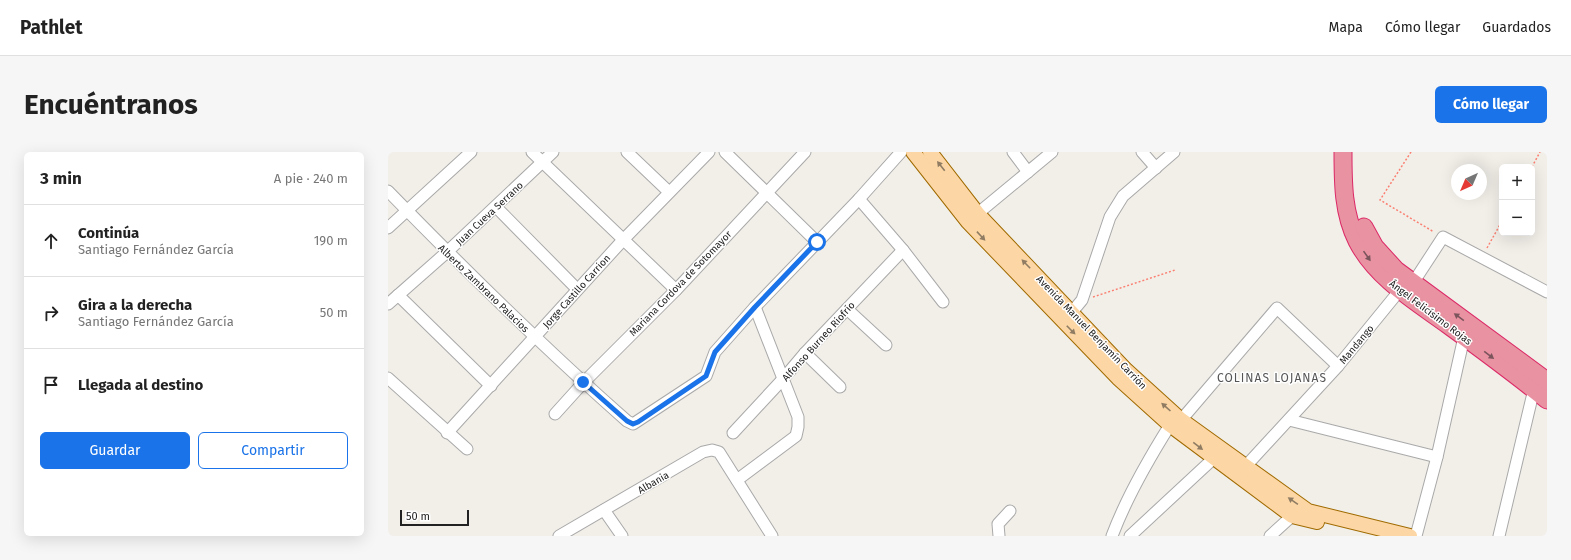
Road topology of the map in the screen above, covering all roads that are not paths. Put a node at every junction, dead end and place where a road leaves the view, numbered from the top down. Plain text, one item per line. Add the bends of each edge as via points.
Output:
1 (471, 152) edge
2 (532, 152) edge
3 (553, 152) edge
4 (627, 152) edge
5 (709, 152) edge
6 (725, 152) edge
7 (805, 152) edge
8 (901, 152) edge
9 (913, 152) edge
10 (930, 152) edge
11 (1013, 152) edge
12 (1052, 152) edge
13 (1142, 152) edge
14 (1174, 152) edge
15 (1343, 152) edge
16 (1353, 152) edge
17 (542, 162) junction
18 (1156, 168) junction
19 (1028, 172) junction
20 (388, 191) edge
21 (669, 192) junction
22 (767, 193) junction
23 (859, 199) junction
24 (496, 207) junction
25 (407, 210) junction
26 (973, 218) junction
27 (388, 228) edge
28 (623, 240) junction
29 (817, 242) junction
30 (903, 250) junction
31 (447, 252) junction
32 (1407, 286) junction
33 (577, 289) junction
34 (676, 290) junction
35 (1547, 292) edge
36 (398, 295) junction
37 (943, 302) dead end
38 (388, 304) edge
39 (755, 307) junction
40 (847, 309) junction
41 (1072, 312) junction
42 (534, 337) junction
43 (1464, 337) junction
44 (886, 345) dead end
45 (805, 352) junction
46 (1338, 366) junction
47 (388, 378) edge
48 (783, 379) junction
49 (583, 382) junction
50 (1540, 385) edge
51 (491, 386) junction
52 (840, 387) dead end
53 (1547, 400) edge
54 (555, 414) dead end
55 (1289, 420) junction
56 (1175, 424) junction
57 (447, 433) junction
58 (733, 433) dead end
59 (467, 449) dead end
60 (1437, 457) junction
61 (1214, 458) junction
62 (1245, 467) junction
63 (737, 480) junction
64 (604, 510) junction
65 (1010, 511) dead end
66 (1292, 516) junction
67 (559, 536) edge
68 (622, 536) edge
69 (772, 536) edge
70 (999, 536) edge
71 (1112, 536) edge
72 (1130, 536) edge
73 (1270, 536) edge
74 (1368, 536) edge
75 (1410, 536) edge
76 (1416, 536) edge
77 (1499, 536) edge

1 - 25 street
2 - 17 street
3 - 17 street, Juan Cueva Serrano
4 - 21 street
5 - 21 street, Jorge Castillo Carrion
6 - 22 street
7 - 22 street, Mariana Cordova de Sotomayor
8 - 23 street
9 - 26 main road, Avenida Manuel Benjamín Carrión
26 -> 10 main road, Avenida Manuel Benjamín Carrión
11 - 19 street
12 - 19 street
13 - 18 street
14 - 18 street
15 -> 32 highway, Ángel Felicísimo Rojas via 1344,199 1352,229 1375,267
16 - 32 highway, Ángel Felicísimo Rojas via 1355,194 1360,218 1368,236
17 - 24 street, Juan Cueva Serrano
17 - 28 street
18 - 41 street via 1123,196 1110,217 1082,300
19 - 26 street
20 - 25 street, Alberto Zambrano Palacios
21 - 28 street, Jorge Castillo Carrion
22 - 29 street
22 - 34 street, Mariana Cordova de Sotomayor
23 - 29 street
23 - 30 street
24 - 31 street, Juan Cueva Serrano
24 - 33 street
25 - 27 street
25 - 31 street, Alberto Zambrano Palacios
41 -> 26 main road, Avenida Manuel Benjamín Carrión
26 -> 56 main road, Avenida Manuel Benjamín Carrión via 1118,378
28 - 33 street, Jorge Castillo Carrion
28 - 34 street
29 - 39 street
30 - 37 street
30 - 40 street, Alfonso Burneo Riofrío
31 - 36 street, Juan Cueva Serrano
31 - 42 street, Alberto Zambrano Palacios
32 - 35 street, Mandango via 1443,237
32 - 43 highway, Ángel Felicísimo Rojas
32 - 46 street, Mandango
50 -> 32 highway, Ángel Felicísimo Rojas
33 - 42 street, Jorge Castillo Carrion
34 - 49 street, Mariana Cordova de Sotomayor
36 - 38 street, Juan Cueva Serrano
36 - 51 street
39 - 48 street
39 - 49 street, Alberto Zambrano Palacios via 715,352 706,376 633,424
40 - 44 street
40 - 45 street, Alfonso Burneo Riofrío
56 -> 41 main road, Avenida Manuel Benjamín Carrión
42 - 49 street, Alberto Zambrano Palacios
42 - 51 street, Jorge Castillo Carrion
43 -> 50 highway, Ángel Felicísimo Rojas
43 - 60 street
45 - 48 street, Alfonso Burneo Riofrío
45 - 52 street
46 - 55 street, Mandango
46 - 56 street via 1277,308
47 - 57 street
48 - 58 street, Alfonso Burneo Riofrío
48 - 63 street via 798,417 796,436
49 - 54 street, Mariana Cordova de Sotomayor
50 - 53 highway, Ángel Felicísimo Rojas
50 - 77 street
51 - 57 street, Jorge Castillo Carrion
55 - 60 street
55 - 62 street, Mandango
56 -> 61 main road, Avenida Manuel Benjamín Carrión
56 - 62 main road, Avenida Manuel Benjamín Carrión
56 - 71 street via 1150,456
57 - 59 street
60 - 76 street
61 - 66 main road, Avenida Manuel Benjamín Carrión
61 - 72 street
75 -> 62 main road, Avenida Manuel Benjamín Carrión via 1308,511
63 - 64 street, Albania via 719,452 703,452
63 - 69 street, Albania
64 - 67 street, Albania
64 - 68 street
65 - 70 street via 998,524
66 - 73 street
66 - 74 main road, Avenida Manuel Benjamín Carrión

